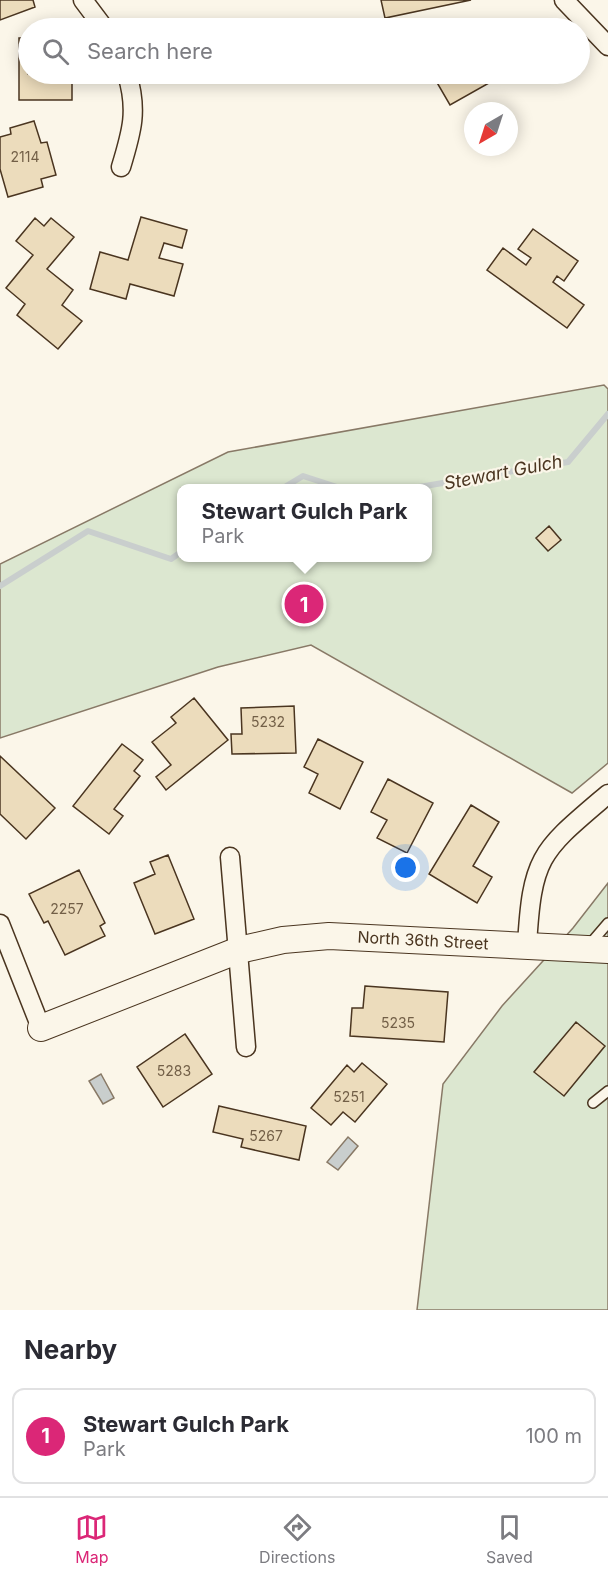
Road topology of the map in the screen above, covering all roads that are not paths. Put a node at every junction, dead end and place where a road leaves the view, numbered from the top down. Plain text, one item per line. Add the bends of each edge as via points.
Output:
1 (83, 0) edge
2 (564, 0) edge
3 (96, 18) edge
4 (581, 18) edge
5 (590, 27) edge
6 (608, 46) edge
7 (130, 84) edge
8 (121, 167) dead end
9 (608, 794) edge
10 (230, 857) dead end
11 (608, 923) edge
12 (0, 924) edge
13 (527, 946) junction
14 (597, 949) edge
15 (239, 950) junction
16 (42, 1028) joint
17 (246, 1047) dead end
18 (608, 1091) edge
19 (593, 1103) dead end

1 - 3 street
2 - 4 street
5 - 6 street
7 - 8 street via 134,97 132,132
9 - 13 street via 556,838 543,857 534,878
10 - 15 street
11 - 14 lane
12 - 16 street
13 - 14 street, North 36th Street
13 - 15 street, North 36th Street via 329,936 283,940
15 - 16 street, North 36th Street
15 - 17 street
18 - 19 lane

